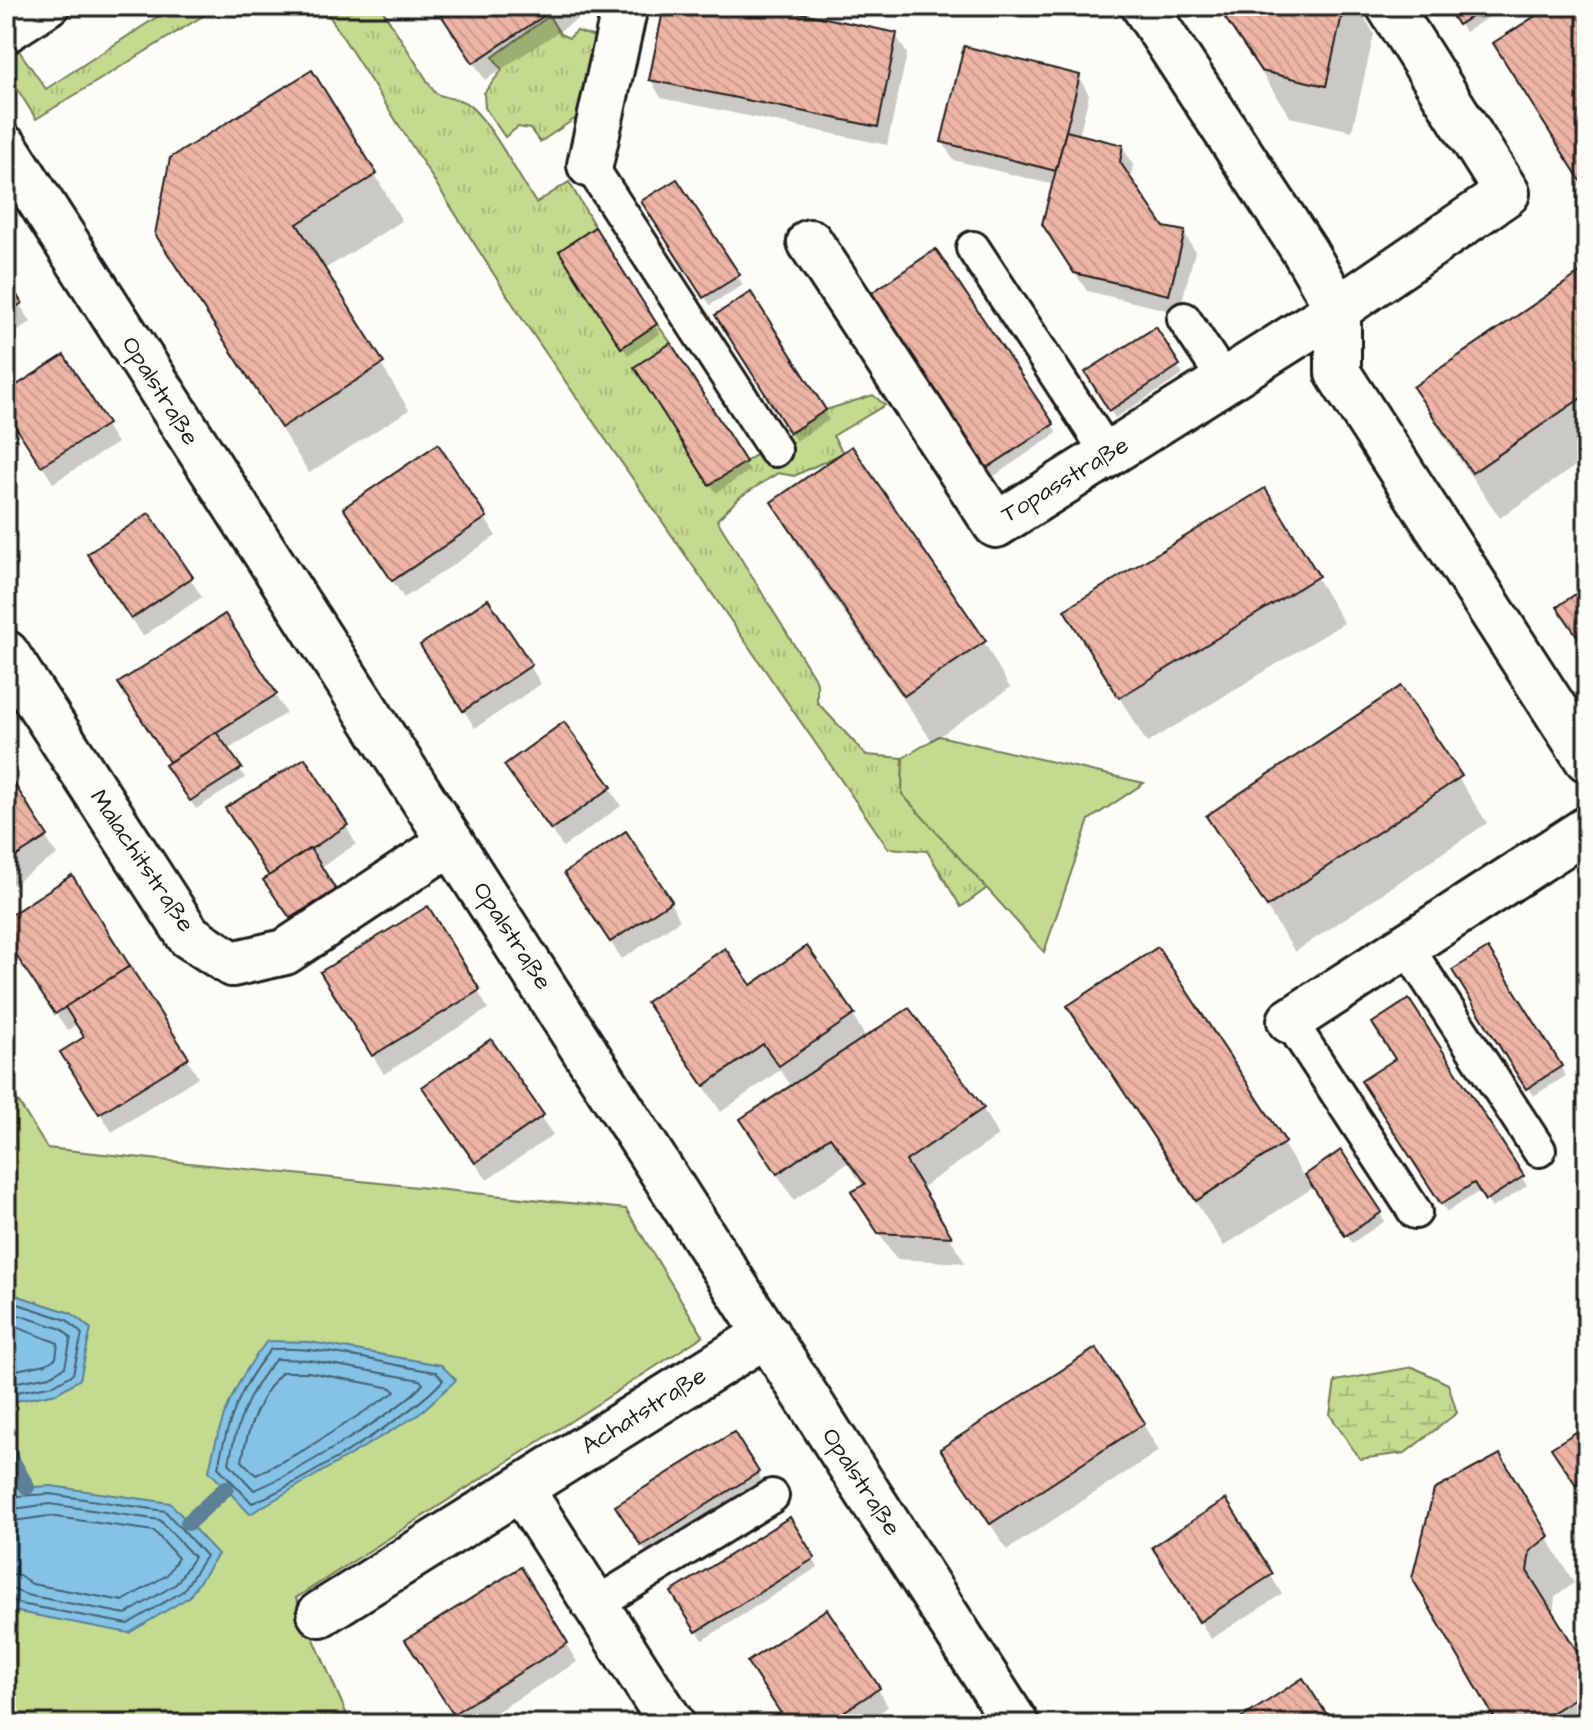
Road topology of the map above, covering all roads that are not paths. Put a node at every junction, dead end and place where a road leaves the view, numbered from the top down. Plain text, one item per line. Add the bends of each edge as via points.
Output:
1 (54, 6) edge
2 (625, 6) edge
3 (1144, 6) edge
4 (1389, 6) edge
5 (6, 37) edge
6 (6, 148) edge
7 (590, 165) joint
8 (810, 242) dead end
9 (973, 248) dead end
10 (1338, 309) junction
11 (1184, 319) dead end
12 (1225, 381) junction
13 (775, 450) dead end
14 (1108, 454) junction
15 (6, 653) edge
16 (1587, 759) edge
17 (1587, 829) edge
18 (451, 842) junction
19 (1406, 946) junction
20 (1290, 1021) joint
21 (1539, 1150) dead end
22 (1415, 1212) dead end
23 (767, 1334) junction
24 (521, 1489) junction
25 (772, 1496) dead end
26 (596, 1604) junction
27 (320, 1614) dead end
28 (672, 1724) edge
29 (1016, 1724) edge

1 - 5 lane
2 - 7 street
3 - 10 street
4 - 10 street, Topasstraße via 1507,193
6 - 18 street, Opalstraße
7 - 13 lane
8 - 14 street, Topasstraße via 996,525
9 - 14 lane
10 - 12 street, Topasstraße
10 - 16 street via 1338,373
11 - 12 lane
12 - 14 street, Topasstraße
15 - 18 street, Malachitstraße via 189,936 232,964 285,952
17 - 19 street
18 - 23 street, Opalstraße
19 - 20 street
19 - 21 lane
20 - 22 lane
23 - 24 street, Achatstraße
23 - 29 street, Opalstraße
24 - 26 street
24 - 27 street, Achatstraße
25 - 26 lane
26 - 28 street

